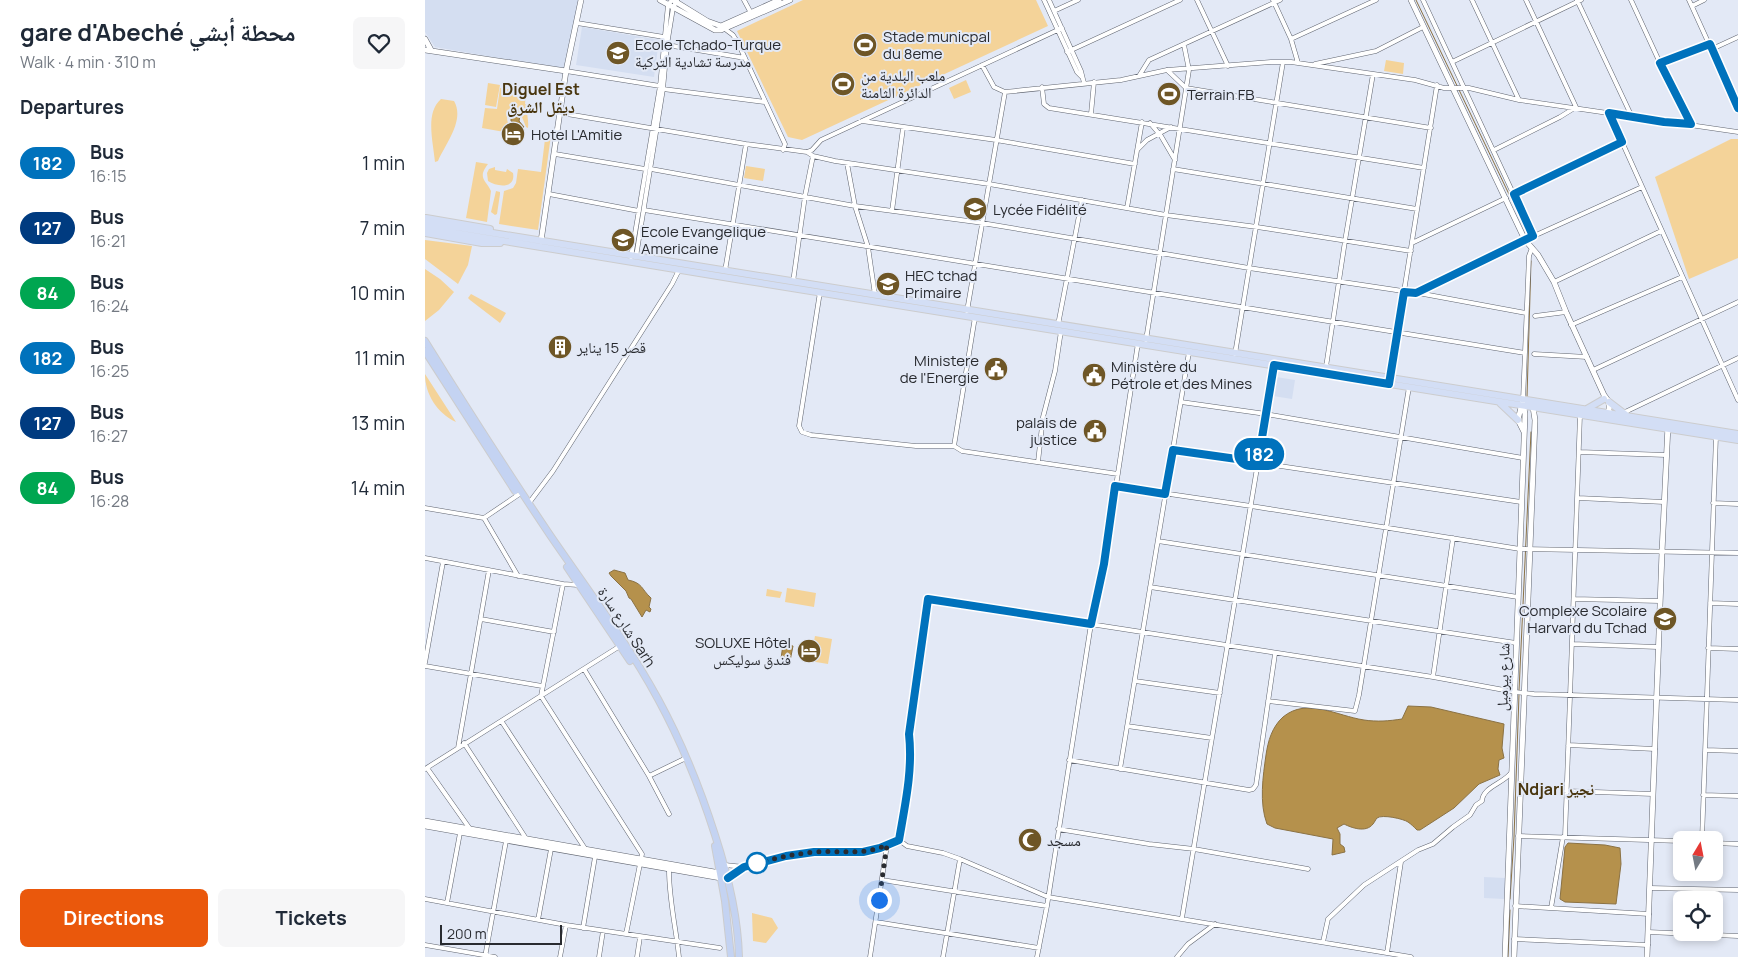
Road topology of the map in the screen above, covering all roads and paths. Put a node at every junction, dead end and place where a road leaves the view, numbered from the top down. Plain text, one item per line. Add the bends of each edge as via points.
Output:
1 (581, 0) edge
2 (660, 0) edge
3 (744, 0) edge
4 (779, 0) edge
5 (790, 0) edge
6 (1044, 0) edge
7 (1049, 0) edge
8 (1078, 0) edge
9 (1180, 0) edge
10 (1197, 0) edge
11 (1280, 0) edge
12 (1376, 0) edge
13 (1411, 0) edge
14 (1423, 0) edge
15 (1472, 0) edge
16 (1526, 0) edge
17 (1579, 0) edge
18 (1631, 0) edge
19 (1689, 0) edge
20 (1704, 0) edge
21 (1274, 1) edge
22 (673, 3) edge
23 (1692, 6) junction
24 (1054, 10) junction
25 (752, 15) junction
26 (1536, 22) junction
27 (577, 23) junction
28 (1423, 27) junction
29 (725, 29) junction
30 (1059, 29) junction
31 (1213, 32) junction
32 (664, 37) junction
33 (1738, 37) edge
34 (425, 39) edge
35 (1291, 39) junction
36 (1493, 43) junction
37 (1710, 44) junction
38 (667, 45) junction
39 (1184, 45) junction
40 (1712, 49) junction
41 (428, 50) edge
42 (1070, 51) junction
43 (745, 58) junction
44 (1283, 62) junction
45 (1452, 62) junction
46 (1298, 63) junction
47 (1660, 63) junction
48 (1312, 64) junction
49 (982, 65) junction
50 (1228, 66) junction
51 (1167, 70) junction
52 (1189, 70) junction
53 (566, 71) junction
54 (1373, 74) junction
55 (1139, 76) junction
56 (1095, 82) junction
57 (1083, 83) junction
58 (1437, 86) junction
59 (1041, 87) junction
60 (661, 88) junction
61 (1187, 88) junction
62 (1454, 88) junction
63 (1463, 88) junction
64 (1005, 92) junction
65 (1736, 97) edge
66 (1519, 100) junction
67 (765, 102) junction
68 (1277, 103) junction
69 (1576, 108) junction
70 (1738, 108) edge
71 (561, 113) junction
72 (1609, 113) junction
73 (1091, 114) junction
74 (1632, 117) junction
75 (1365, 118) junction
76 (862, 121) junction
77 (1142, 122) junction
78 (1150, 123) junction
79 (1691, 124) junction
80 (1171, 127) junction
81 (652, 128) junction
82 (903, 128) junction
83 (1180, 128) junction
84 (1431, 128) junction
85 (657, 129) junction
86 (1738, 132) edge
87 (1158, 133) junction
88 (996, 140) junction
89 (1622, 142) junction
90 (1269, 143) junction
91 (746, 144) junction
92 (783, 150) junction
93 (1494, 150) junction
94 (807, 152) junction
95 (1136, 153) junction
96 (555, 154) junction
97 (813, 156) junction
98 (1359, 158) junction
99 (1175, 160) junction
100 (847, 163) junction
101 (1135, 164) junction
102 (1424, 168) junction
103 (645, 169) junction
104 (651, 169) junction
105 (1173, 169) junction
106 (897, 170) junction
107 (1263, 183) junction
108 (739, 184) junction
109 (989, 184) junction
110 (1642, 187) junction
111 (549, 194) junction
112 (1514, 194) junction
113 (805, 196) junction
114 (1353, 198) junction
115 (1506, 198) junction
116 (1081, 200) junction
117 (855, 206) junction
118 (1127, 208) junction
119 (1417, 209) junction
120 (641, 210) junction
121 (892, 211) junction
122 (1166, 215) junction
123 (425, 218) edge
124 (425, 222) edge
125 (982, 223) junction
126 (732, 224) junction
127 (1257, 227) junction
128 (425, 228) edge
129 (1661, 230) junction
130 (425, 233) edge
131 (474, 233) junction
132 (800, 235) junction
133 (1533, 236) junction
134 (508, 239) junction
135 (1074, 239) junction
136 (1525, 240) junction
137 (541, 241) junction
138 (1345, 241) junction
139 (1412, 243) junction
140 (867, 247) junction
141 (1532, 248) junction
142 (575, 250) junction
143 (1411, 252) junction
144 (1160, 253) junction
145 (633, 259) junction
146 (975, 264) junction
147 (1249, 268) junction
148 (679, 270) junction
149 (725, 271) junction
150 (1682, 277) junction
151 (1067, 279) junction
152 (793, 282) junction
153 (1339, 282) junction
154 (1554, 282) junction
155 (821, 292) junction
156 (1153, 292) junction
157 (1404, 292) junction
158 (1416, 293) junction
159 (875, 295) junction
160 (1738, 302) edge
161 (1242, 307) junction
162 (967, 312) junction
163 (1566, 312) junction
164 (1526, 313) junction
165 (1535, 316) dead end
166 (975, 317) junction
167 (1701, 319) junction
168 (1333, 323) junction
169 (1571, 324) junction
170 (1059, 328) junction
171 (1397, 333) junction
172 (425, 341) edge
173 (1143, 342) junction
174 (425, 351) edge
175 (1189, 352) junction
176 (1525, 353) junction
177 (1235, 354) junction
178 (1534, 354) dead end
179 (1587, 357) junction
180 (1738, 358) edge
181 (1274, 365) junction
182 (1722, 366) junction
183 (1326, 367) junction
184 (1593, 370) junction
185 (1389, 381) junction
186 (1409, 387) junction
187 (1605, 399) junction
188 (1738, 400) edge
189 (1497, 401) junction
190 (1181, 402) junction
191 (1523, 403) junction
192 (1533, 410) junction
193 (1583, 412) junction
194 (1266, 414) junction
195 (1525, 414) junction
196 (1626, 415) junction
197 (1605, 416) junction
198 (1518, 420) junction
199 (1668, 426) junction
200 (1524, 432) junction
201 (1716, 433) junction
202 (1738, 434) edge
203 (1401, 438) junction
204 (1738, 440) edge
205 (953, 446) junction
206 (1173, 450) junction
207 (1579, 452) junction
208 (1666, 456) junction
209 (1523, 458) junction
210 (1038, 462) junction
211 (1258, 462) junction
212 (1118, 474) junction
213 (1393, 482) junction
214 (1115, 486) junction
215 (1165, 494) junction
216 (518, 495) junction
217 (1578, 498) junction
218 (1521, 502) junction
219 (1664, 502) junction
220 (1713, 503) junction
221 (529, 504) junction
222 (1738, 504) edge
223 (1251, 506) junction
224 (425, 508) edge
225 (484, 518) junction
226 (1386, 529) junction
227 (1453, 538) junction
228 (1158, 541) junction
229 (1524, 549) junction
230 (1576, 550) junction
231 (1661, 552) junction
232 (1711, 552) junction
233 (1738, 553) edge
234 (1243, 554) junction
235 (425, 558) edge
236 (443, 562) junction
237 (489, 570) junction
238 (518, 576) junction
239 (1379, 576) junction
240 (563, 584) junction
241 (578, 584) junction
242 (1446, 586) junction
243 (1150, 587) junction
244 (1518, 597) junction
245 (1236, 599) junction
246 (1573, 599) junction
247 (1660, 602) junction
248 (1710, 603) junction
249 (1738, 604) edge
250 (481, 619) junction
251 (1371, 621) junction
252 (1091, 624) junction
253 (1439, 631) junction
254 (554, 632) junction
255 (1143, 634) junction
256 (1516, 643) junction
257 (1572, 644) junction
258 (620, 646) junction
259 (1227, 646) junction
260 (1658, 647) junction
261 (1708, 648) junction
262 (1738, 650) edge
263 (1275, 654) junction
264 (425, 664) edge
265 (1364, 668) junction
266 (584, 669) junction
267 (471, 674) junction
268 (1433, 677) junction
269 (1135, 682) junction
270 (542, 686) junction
271 (1519, 692) junction
272 (1220, 693) junction
273 (1571, 695) junction
274 (541, 696) junction
275 (1657, 698) junction
276 (1706, 700) junction
277 (1738, 700) edge
278 (1268, 701) junction
279 (502, 722) junction
280 (1127, 726) junction
281 (1212, 738) junction
282 (465, 743) junction
283 (1568, 745) junction
284 (458, 748) junction
285 (1655, 749) junction
286 (1705, 750) junction
287 (1738, 751) edge
288 (684, 759) junction
289 (1069, 760) junction
290 (426, 768) edge
291 (1120, 769) junction
292 (1512, 773) junction
293 (649, 776) junction
294 (1205, 783) junction
295 (1566, 791) junction
296 (1653, 794) junction
297 (1703, 795) junction
298 (1738, 796) edge
299 (669, 814) dead end
300 (425, 821) edge
301 (425, 826) edge
302 (470, 829) junction
303 (1058, 829) junction
304 (1702, 831) edge
305 (460, 832) junction
306 (1518, 836) junction
307 (1564, 837) junction
308 (506, 840) junction
309 (527, 840) junction
310 (899, 840) junction
311 (1651, 840) junction
312 (1673, 841) edge
313 (1723, 843) edge
314 (1738, 844) edge
315 (887, 845) junction
316 (551, 849) junction
317 (1194, 849) junction
318 (587, 851) junction
319 (595, 857) junction
320 (960, 859) junction
321 (642, 862) junction
322 (1401, 862) junction
323 (725, 865) junction
324 (744, 867) junction
325 (1308, 869) dead end
326 (669, 870) junction
327 (723, 876) junction
328 (882, 880) junction
329 (1650, 888) junction
330 (1738, 890) edge
331 (955, 892) junction
332 (1048, 897) junction
333 (425, 899) edge
334 (447, 903) junction
335 (1047, 906) junction
336 (1515, 906) junction
337 (1551, 908) junction
338 (493, 911) junction
339 (1649, 914) junction
340 (1182, 918) junction
341 (538, 920) junction
342 (876, 922) junction
343 (1215, 924) junction
344 (566, 925) junction
345 (583, 928) junction
346 (603, 931) junction
347 (1648, 932) junction
348 (947, 933) junction
349 (626, 934) junction
350 (1738, 936) edge
351 (640, 937) junction
352 (1514, 940) junction
353 (1323, 942) junction
354 (678, 943) junction
355 (425, 945) edge
356 (1648, 946) junction
357 (719, 948) dead end
358 (1039, 948) junction
359 (1387, 953) junction
360 (485, 956) edge
361 (495, 957) edge
362 (560, 957) edge
363 (599, 957) edge
364 (637, 957) edge
365 (679, 957) edge
366 (731, 957) edge
367 (739, 957) edge
368 (870, 957) edge
369 (943, 957) edge
370 (1037, 957) edge
371 (1177, 957) edge
372 (1411, 957) edge
373 (1505, 957) edge
374 (1514, 957) edge
375 (1647, 957) edge

1 - 27 street
2 - 22 street
3 - 25 street
4 - 25 street
5 - 25 street
6 - 30 street
7 - 24 street
8 - 24 street
9 - 42 street
10 - 31 street
11 - 21 street
12 - 35 street
13 - 28 street
14 - 45 street
15 - 36 street
16 - 26 street
17 - 26 street
17 - 74 street
18 - 47 street
19 - 23 street
20 - 23 street
21 - 31 street
21 - 35 street
22 - 25 street via 721,26
22 - 29 street via 715,30
22 - 32 street
22 - 38 street
23 - 37 street
24 - 30 street
25 - 29 street
26 - 36 street
26 - 69 street
27 - 32 street
27 - 53 street
28 - 48 street via 1376,51
28 - 62 street
29 - 43 street via 733,35
30 - 42 street
30 - 49 street
31 - 39 street
31 - 50 street
32 - 60 street
33 - 40 street
34 - 41 street
35 - 46 street
36 - 45 street
36 - 66 street
37 - 40 street
37 - 47 street
38 - 43 street
38 - 60 street
39 - 52 street
39 - 55 street via 1149,60
40 - 65 street
41 - 53 street
42 - 57 street via 1081,71
43 - 67 street
44 - 46 street
44 - 50 street
44 - 68 street
45 - 63 street
46 - 48 street
47 - 79 street
48 - 54 street
49 - 64 street via 994,87
49 - 76 street
50 - 52 street
51 - 52 street
51 - 55 street
51 - 61 street
52 - 61 street
53 - 60 street
53 - 71 street
54 - 58 street
54 - 75 street
55 - 56 street
56 - 57 street
56 - 73 street
57 - 59 street
58 - 62 street
58 - 84 street
59 - 64 street
59 - 73 street via 1043,102 1048,108
60 - 67 street
60 - 81 street
60 - 85 street
61 - 68 street
61 - 83 street
62 - 63 street
62 - 115 street
63 - 66 street
63 - 93 street
64 - 88 street
65 - 70 street
66 - 69 street
67 - 92 street via 785,144
68 - 75 street
68 - 90 street
69 - 72 street
69 - 93 street
71 - 81 street
71 - 96 street
72 - 74 street
72 - 89 street
73 - 77 street
74 - 79 street
75 - 84 street
75 - 98 street
76 - 82 street
76 - 94 street via 821,140
77 - 78 street
77 - 95 street
78 - 80 street
78 - 87 street
79 - 86 street
80 - 83 street
80 - 87 street
81 - 85 street
81 - 103 street
82 - 88 street
82 - 106 street
83 - 90 street
83 - 99 street
84 - 102 street
85 - 91 street
85 - 104 street
87 - 95 street
87 - 99 street
88 - 101 street
88 - 109 street
89 - 110 street
89 - 112 street
90 - 98 street
90 - 107 street
91 - 92 street
91 - 108 street
92 - 94 street
93 - 112 street
94 - 97 street
95 - 101 street
96 - 103 street
96 - 111 street
97 - 100 street
97 - 113 street
98 - 102 street
98 - 114 street
99 - 105 street
100 - 106 street
100 - 117 street
101 - 118 street
102 - 119 street
103 - 120 street
104 - 108 street
104 - 120 street
105 - 107 street
105 - 122 street
106 - 109 street
106 - 121 street
107 - 114 street
107 - 127 street
108 - 113 street
108 - 126 street
109 - 116 street
109 - 125 street
110 - 129 street
110 - 133 street
111 - 120 street
111 - 137 street
112 - 133 street
113 - 117 street
113 - 132 street
114 - 119 street
114 - 138 street
115 - 136 street
115 - 139 street
116 - 118 street
116 - 135 street
117 - 121 street
117 - 140 street
118 - 122 street
119 - 139 street
120 - 126 street
120 - 145 street
121 - 125 street
122 - 127 street
122 - 144 street
123 - 134 main road via 491,229
124 - 131 main road
125 - 135 street
125 - 146 street
126 - 132 street
126 - 149 street
127 - 138 street
127 - 147 street
128 - 131 main road
129 - 150 street
129 - 154 street
130 - 134 main road via 482,243 497,244
131 - 134 main road
132 - 140 street
132 - 152 street
133 - 136 street
134 - 137 main road
134 - 142 main road
135 - 144 street
135 - 151 street
136 - 141 street
136 - 158 street
137 - 142 main road
138 - 143 street
138 - 153 street
139 - 143 street
140 - 146 street
140 - 159 street
141 - 154 street
141 - 164 street
142 - 145 main road
143 - 157 street
144 - 147 street
144 - 156 street
145 - 148 main road
145 - 149 main road
146 - 151 street
146 - 162 street
147 - 153 street
147 - 161 street
148 - 155 main road
148 - 221 street
149 - 152 main road
150 - 167 street
150 - 169 street
151 - 156 street
151 - 170 street
152 - 159 main road
153 - 157 street
153 - 168 street
154 - 163 street
155 - 162 main road
155 - 205 street via 799,426 802,432 811,436
156 - 161 street
156 - 173 street
157 - 158 street
157 - 171 street
158 - 164 street
159 - 162 main road
160 - 167 street
161 - 168 street
161 - 177 street
162 - 166 main road
162 - 170 main road
163 - 165 street
163 - 169 street
164 - 176 street
166 - 170 main road
166 - 205 street
167 - 182 street
167 - 184 street
168 - 171 street
168 - 183 street
169 - 179 street
170 - 173 main road
170 - 210 street via 1055,371 1043,417
171 - 176 street
171 - 185 street
172 - 221 highway, شارع سارة Sarh
173 - 175 main road
173 - 177 main road
173 - 212 street
174 - 216 highway, شارع سارة Sarh
175 - 181 main road
175 - 190 street
176 - 191 street
177 - 183 main road
178 - 179 street
179 - 184 street
180 - 182 street
181 - 185 main road
181 - 194 street
182 - 188 street
182 - 196 street
183 - 185 main road
184 - 187 street
185 - 186 main road
185 - 191 main road
186 - 189 main road
186 - 203 street
187 - 193 main road
187 - 196 main road
187 - 197 street
189 - 191 main road
189 - 198 main road
190 - 194 street
190 - 206 street
191 - 192 main road
191 - 193 main road
191 - 195 street
191 - 198 street
192 - 193 main road
192 - 195 street
192 - 229 street, شارع بيرميل
193 - 197 main road
193 - 207 street
194 - 203 street
194 - 211 street
195 - 200 street
196 - 197 main road
196 - 199 main road
197 - 199 main road
198 - 200 street, شارع بيرميل
199 - 201 main road
199 - 208 street
200 - 209 street, شارع بيرميل
201 - 202 main road
201 - 204 main road
201 - 220 street
203 - 209 street
203 - 213 street
205 - 210 street via 962,452
206 - 211 street
206 - 215 street
207 - 208 street
207 - 217 street
208 - 219 street
209 - 218 street, شارع بيرميل
210 - 212 street
211 - 213 street
211 - 223 street
212 - 214 street
213 - 218 street
213 - 226 street
214 - 215 street
214 - 252 street via 1104,564
215 - 223 street
215 - 228 street
216 - 225 street
216 - 241 highway, شارع سارة Sarh
217 - 219 street
217 - 230 street
218 - 229 street, شارع بيرميل
219 - 231 street
220 - 222 street
220 - 232 street
221 - 323 highway, شارع سارة Sarh via 658,699 695,777
223 - 226 street
223 - 234 street
224 - 225 street
225 - 238 street
226 - 227 street
226 - 239 street
227 - 229 street
227 - 242 street
228 - 234 street
228 - 243 street
229 - 230 street
229 - 244 street, شارع بيرميل
229 - 271 street, شارع بيرميل
230 - 231 street
230 - 246 street
231 - 232 street
231 - 247 street
232 - 233 street
232 - 248 street
234 - 239 street
234 - 245 street
235 - 236 street
236 - 237 street
236 - 264 street
237 - 238 street
237 - 250 street
238 - 240 street
239 - 242 street
239 - 251 street
240 - 241 street
240 - 254 street
241 - 258 highway, شارع سارة Sarh
242 - 244 street
242 - 253 street
243 - 245 street
243 - 255 street
244 - 256 street, شارع بيرميل
245 - 251 street
245 - 259 street
246 - 247 street
246 - 257 street
247 - 260 street
248 - 249 street
248 - 261 street
250 - 254 street
250 - 267 street
251 - 253 street
251 - 265 street
252 - 255 street
252 - 289 street
252 - 310 street via 928,599 909,734 909,781
253 - 256 street
253 - 268 street
254 - 270 street
255 - 259 street
255 - 269 street
256 - 271 street, شارع بيرميل
257 - 260 street
257 - 273 street
258 - 266 street
258 - 288 highway, شارع سارة Sarh via 654,699
259 - 263 street
259 - 272 street
260 - 275 street
261 - 262 street
261 - 276 street
263 - 265 street
263 - 278 street
264 - 267 street
265 - 268 street
265 - 278 street via 1355,711
266 - 274 street
266 - 293 street
267 - 270 street
267 - 284 street
268 - 271 street
269 - 272 street
269 - 280 street
270 - 274 street
271 - 273 street
271 - 292 street, شارع بيرميل
271 - 306 street, شارع بيرميل
272 - 281 street
273 - 275 street
273 - 283 street
274 - 279 street
274 - 321 street via 641,850
275 - 276 street
275 - 285 street
276 - 277 street
276 - 286 street
278 - 294 street via 1253,789
279 - 282 street
279 - 318 street
280 - 281 street
280 - 291 street
281 - 294 street
282 - 284 street
282 - 309 street
283 - 285 street
283 - 295 street
284 - 290 street
285 - 296 street
286 - 287 street
286 - 297 street
288 - 293 street
288 - 327 highway, شارع سارة Sarh via 702,802
289 - 291 street
289 - 303 street
290 - 302 street
291 - 294 street
292 - 322 street via 1487,790 1470,815 1433,844
292 - 373 street, شارع بيرميل
293 - 299 street
294 - 317 street
295 - 296 street
295 - 307 street
296 - 311 street
297 - 298 street
297 - 304 street
300 - 302 street
301 - 305 street
302 - 309 street
303 - 317 street
303 - 332 street
305 - 308 street
305 - 334 street
306 - 307 street
306 - 336 street, شارع بيرميل
307 - 311 street
307 - 337 street
308 - 316 street
308 - 338 street
309 - 318 street
310 - 315 street
310 - 320 street via 907,846
311 - 312 street
311 - 329 street
313 - 314 street
315 - 324 street via 863,852 814,852 786,856
315 - 328 street
316 - 319 street
316 - 341 street
317 - 325 street
317 - 340 street
318 - 321 street
319 - 321 street
319 - 345 street
320 - 331 street
320 - 332 street
321 - 326 street
321 - 327 street
321 - 349 street
322 - 353 street via 1364,885 1331,916
322 - 359 street
323 - 324 street
323 - 327 highway, شارع سارة Sarh
324 - 327 street
326 - 327 street
326 - 354 street via 670,900
327 - 366 highway, شارع سارة Sarh
327 - 367 highway, شارع سارة Sarh via 734,910
328 - 331 street
328 - 342 street
329 - 330 street
329 - 339 street
331 - 335 street
331 - 348 street
332 - 335 street
332 - 340 street
333 - 334 street
334 - 338 street
335 - 358 street
336 - 337 street
336 - 352 street, شارع بيرميل
337 - 339 street
338 - 341 street
338 - 360 street
339 - 347 street
340 - 343 street
341 - 344 street
342 - 348 street
342 - 368 street
343 - 353 street
343 - 371 street via 1188,944
344 - 345 street
344 - 362 street
345 - 346 street
346 - 349 street
346 - 363 street
347 - 350 street
347 - 356 street
348 - 358 street
348 - 369 street
349 - 351 street
351 - 354 street
351 - 364 street
352 - 356 street
352 - 374 street, شارع بيرميل
353 - 359 street
354 - 357 street
354 - 365 street
355 - 360 street
356 - 375 street
358 - 370 street
359 - 372 street
360 - 361 street

